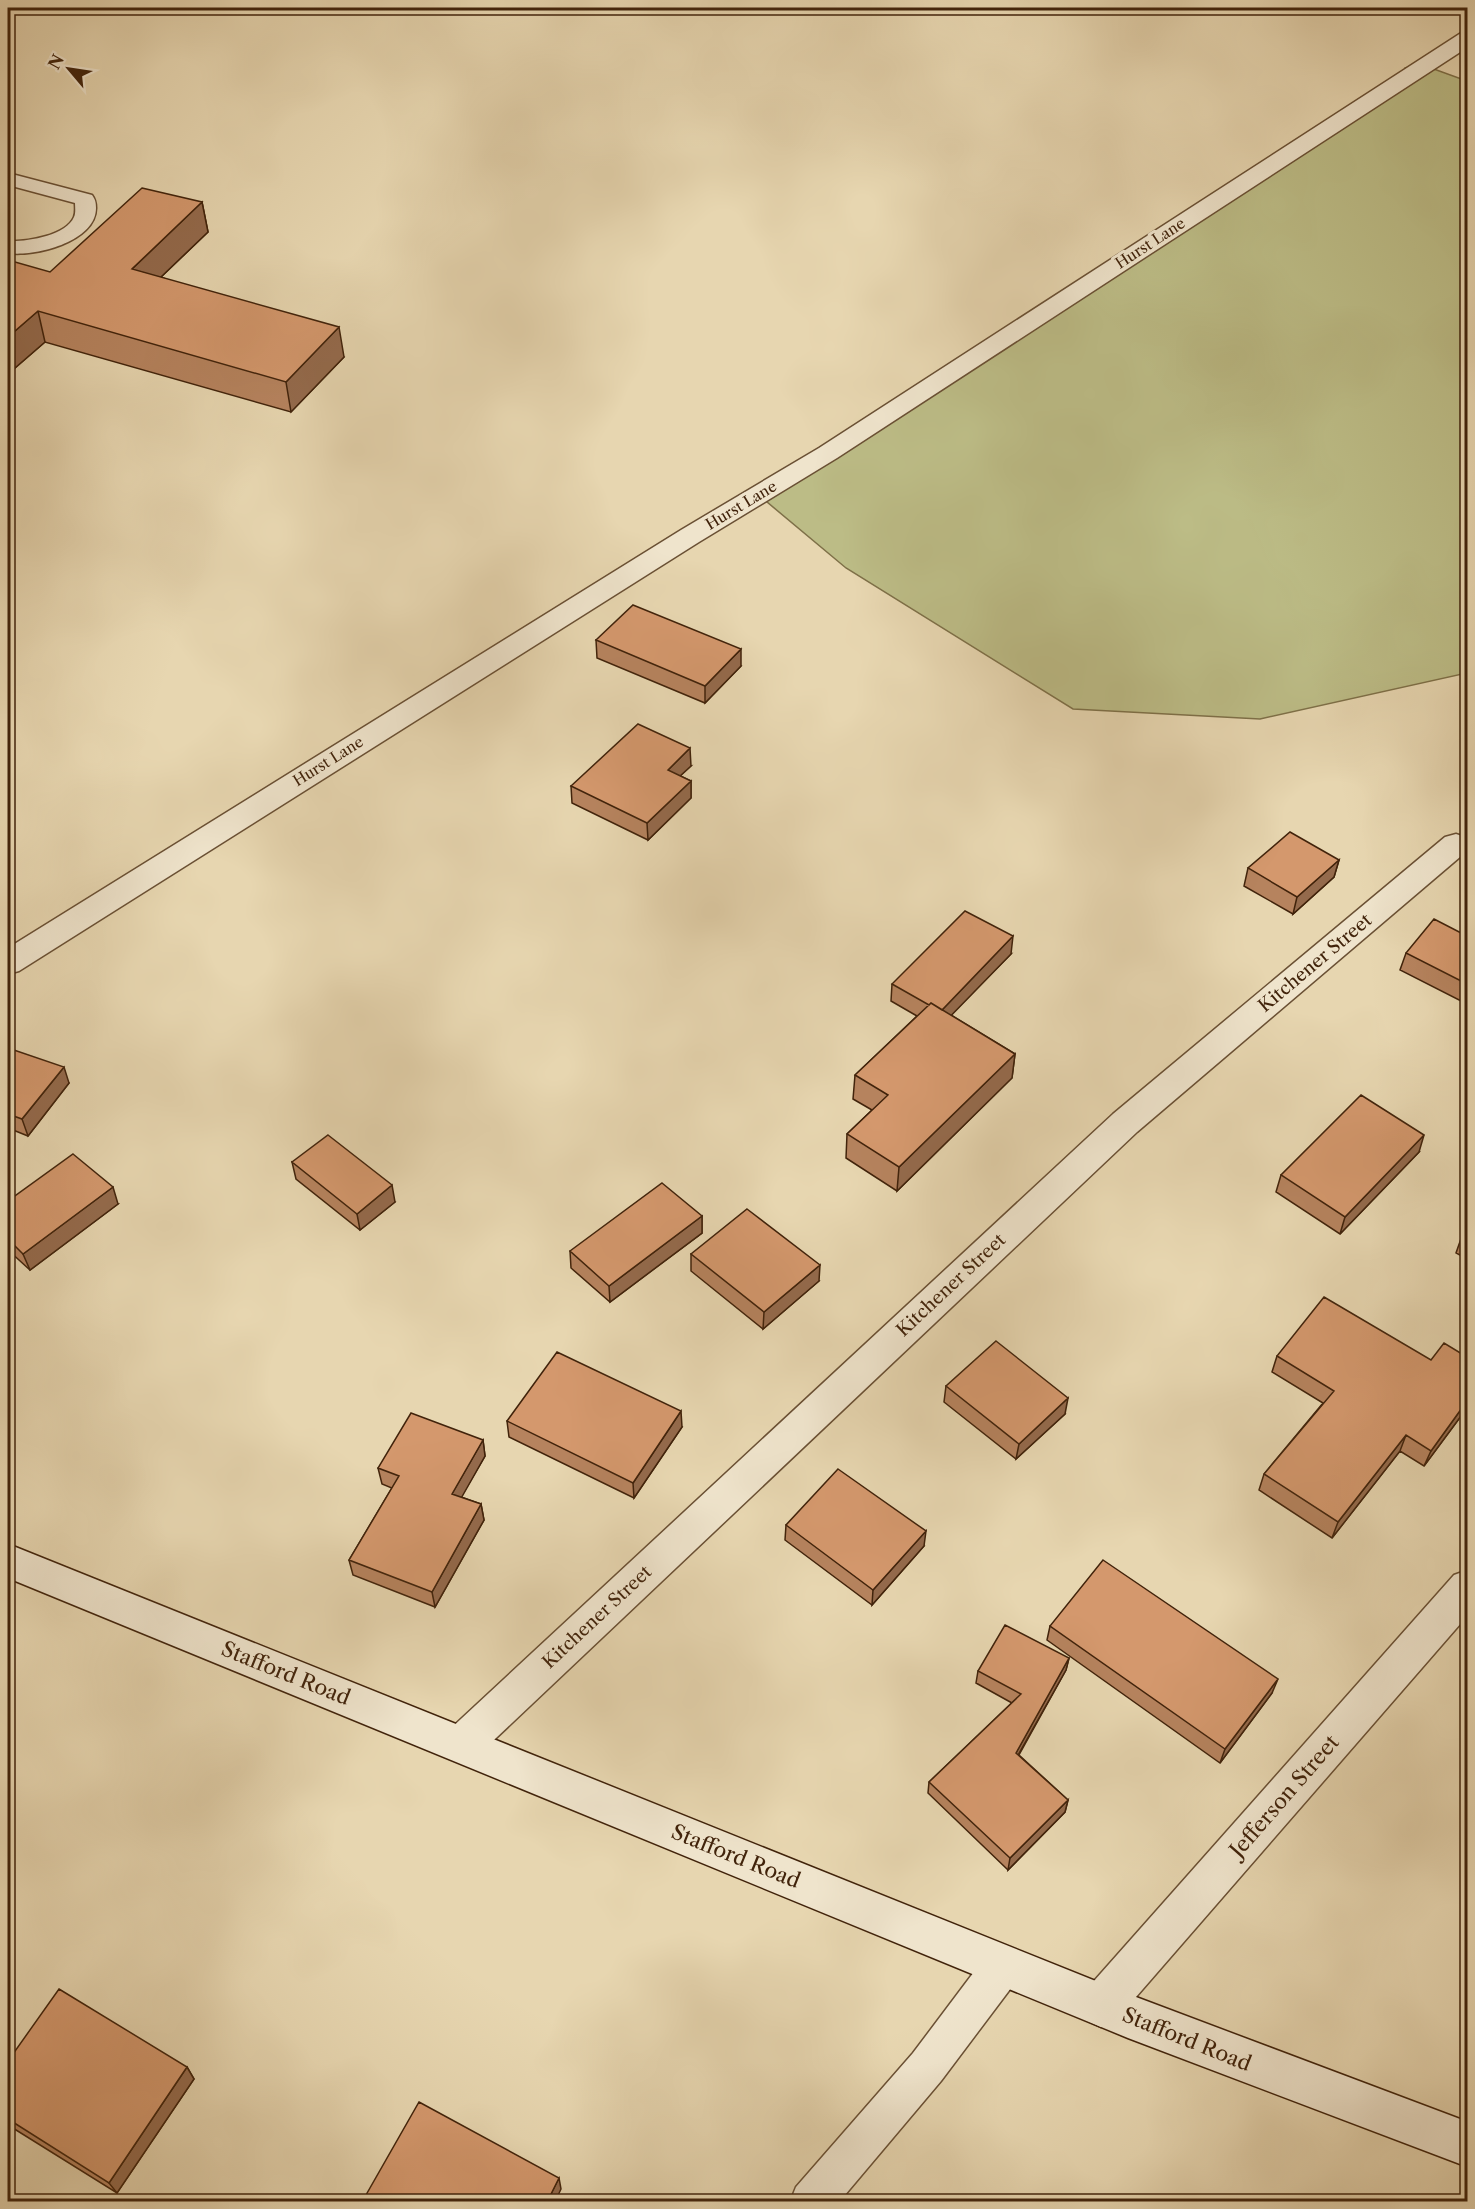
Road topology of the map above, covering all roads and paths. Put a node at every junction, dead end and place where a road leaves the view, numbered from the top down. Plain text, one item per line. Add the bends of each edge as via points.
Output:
1 (1467, 37) edge
2 (8, 178) edge
3 (8, 247) edge
4 (1456, 844) dead end
5 (8, 963) edge
6 (8, 1561) edge
7 (1467, 1587) edge
8 (462, 1744) junction
9 (1003, 1966) junction
10 (1101, 2005) junction
11 (1467, 2145) edge
12 (811, 2202) edge

1 - 5 street, Hurst Lane via 828,453
2 - 3 lane via 84,199 85,208 85,217 71,234 19,250
4 - 8 street, Kitchener Street via 1125,1123
6 - 8 street, Stafford Road
7 - 10 street, Jefferson Street
8 - 9 street, Stafford Road
9 - 10 street, Stafford Road
9 - 12 lane via 927,2067
10 - 11 street, Stafford Road

